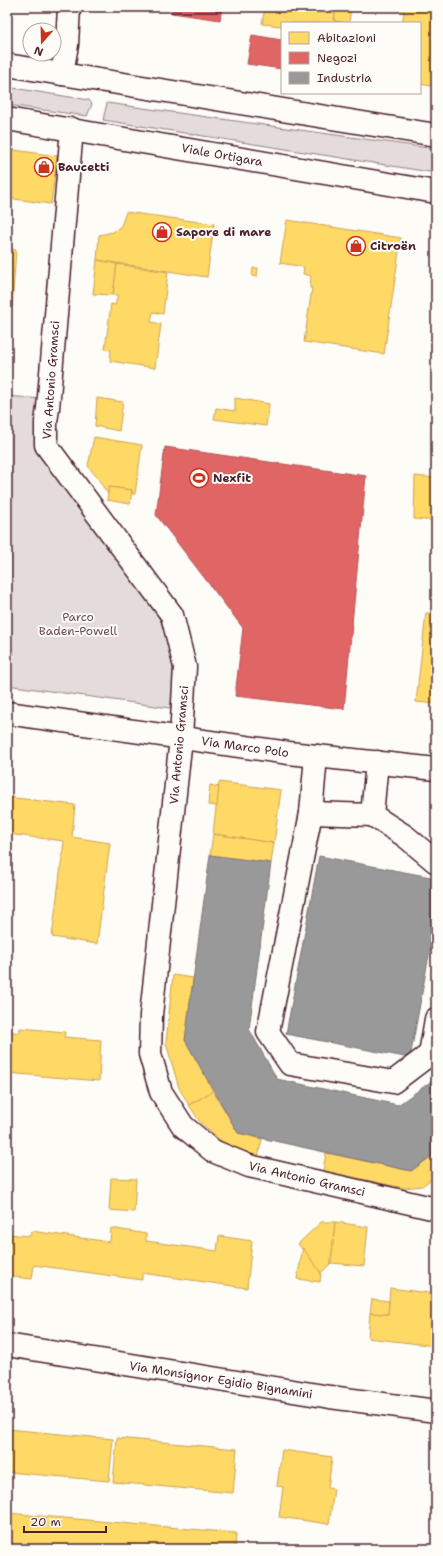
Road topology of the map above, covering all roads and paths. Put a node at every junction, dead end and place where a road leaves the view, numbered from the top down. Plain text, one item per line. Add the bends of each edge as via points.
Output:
1 (70, 7) edge
2 (7, 66) edge
3 (62, 74) junction
4 (7, 119) edge
5 (72, 129) junction
6 (436, 135) edge
7 (436, 192) edge
8 (7, 713) edge
9 (181, 738) junction
10 (316, 756) junction
11 (377, 762) junction
12 (436, 770) edge
13 (311, 813) junction
14 (372, 815) junction
15 (436, 862) edge
16 (436, 1019) edge
17 (436, 1209) edge
18 (7, 1345) edge
19 (436, 1412) edge

1 - 3 street
2 - 3 street
3 - 6 street
4 - 5 street, Viale Ortigara
5 - 7 street, Viale Ortigara
5 - 9 street, Via Antonio Gramsci via 46,445 172,615 185,667
8 - 9 street, Via Marco Polo
9 - 10 street, Via Marco Polo
9 - 17 street, Via Antonio Gramsci via 151,1015 150,1054 161,1092 183,1126 213,1151 249,1166
10 - 11 street, Via Marco Polo
10 - 13 street
11 - 12 street, Via Marco Polo
11 - 14 street
13 - 14 street
13 - 16 street via 268,1032 290,1064 394,1082 430,1054
14 - 15 street via 405,836
18 - 19 street, Via Monsignor Egidio Bignamini

